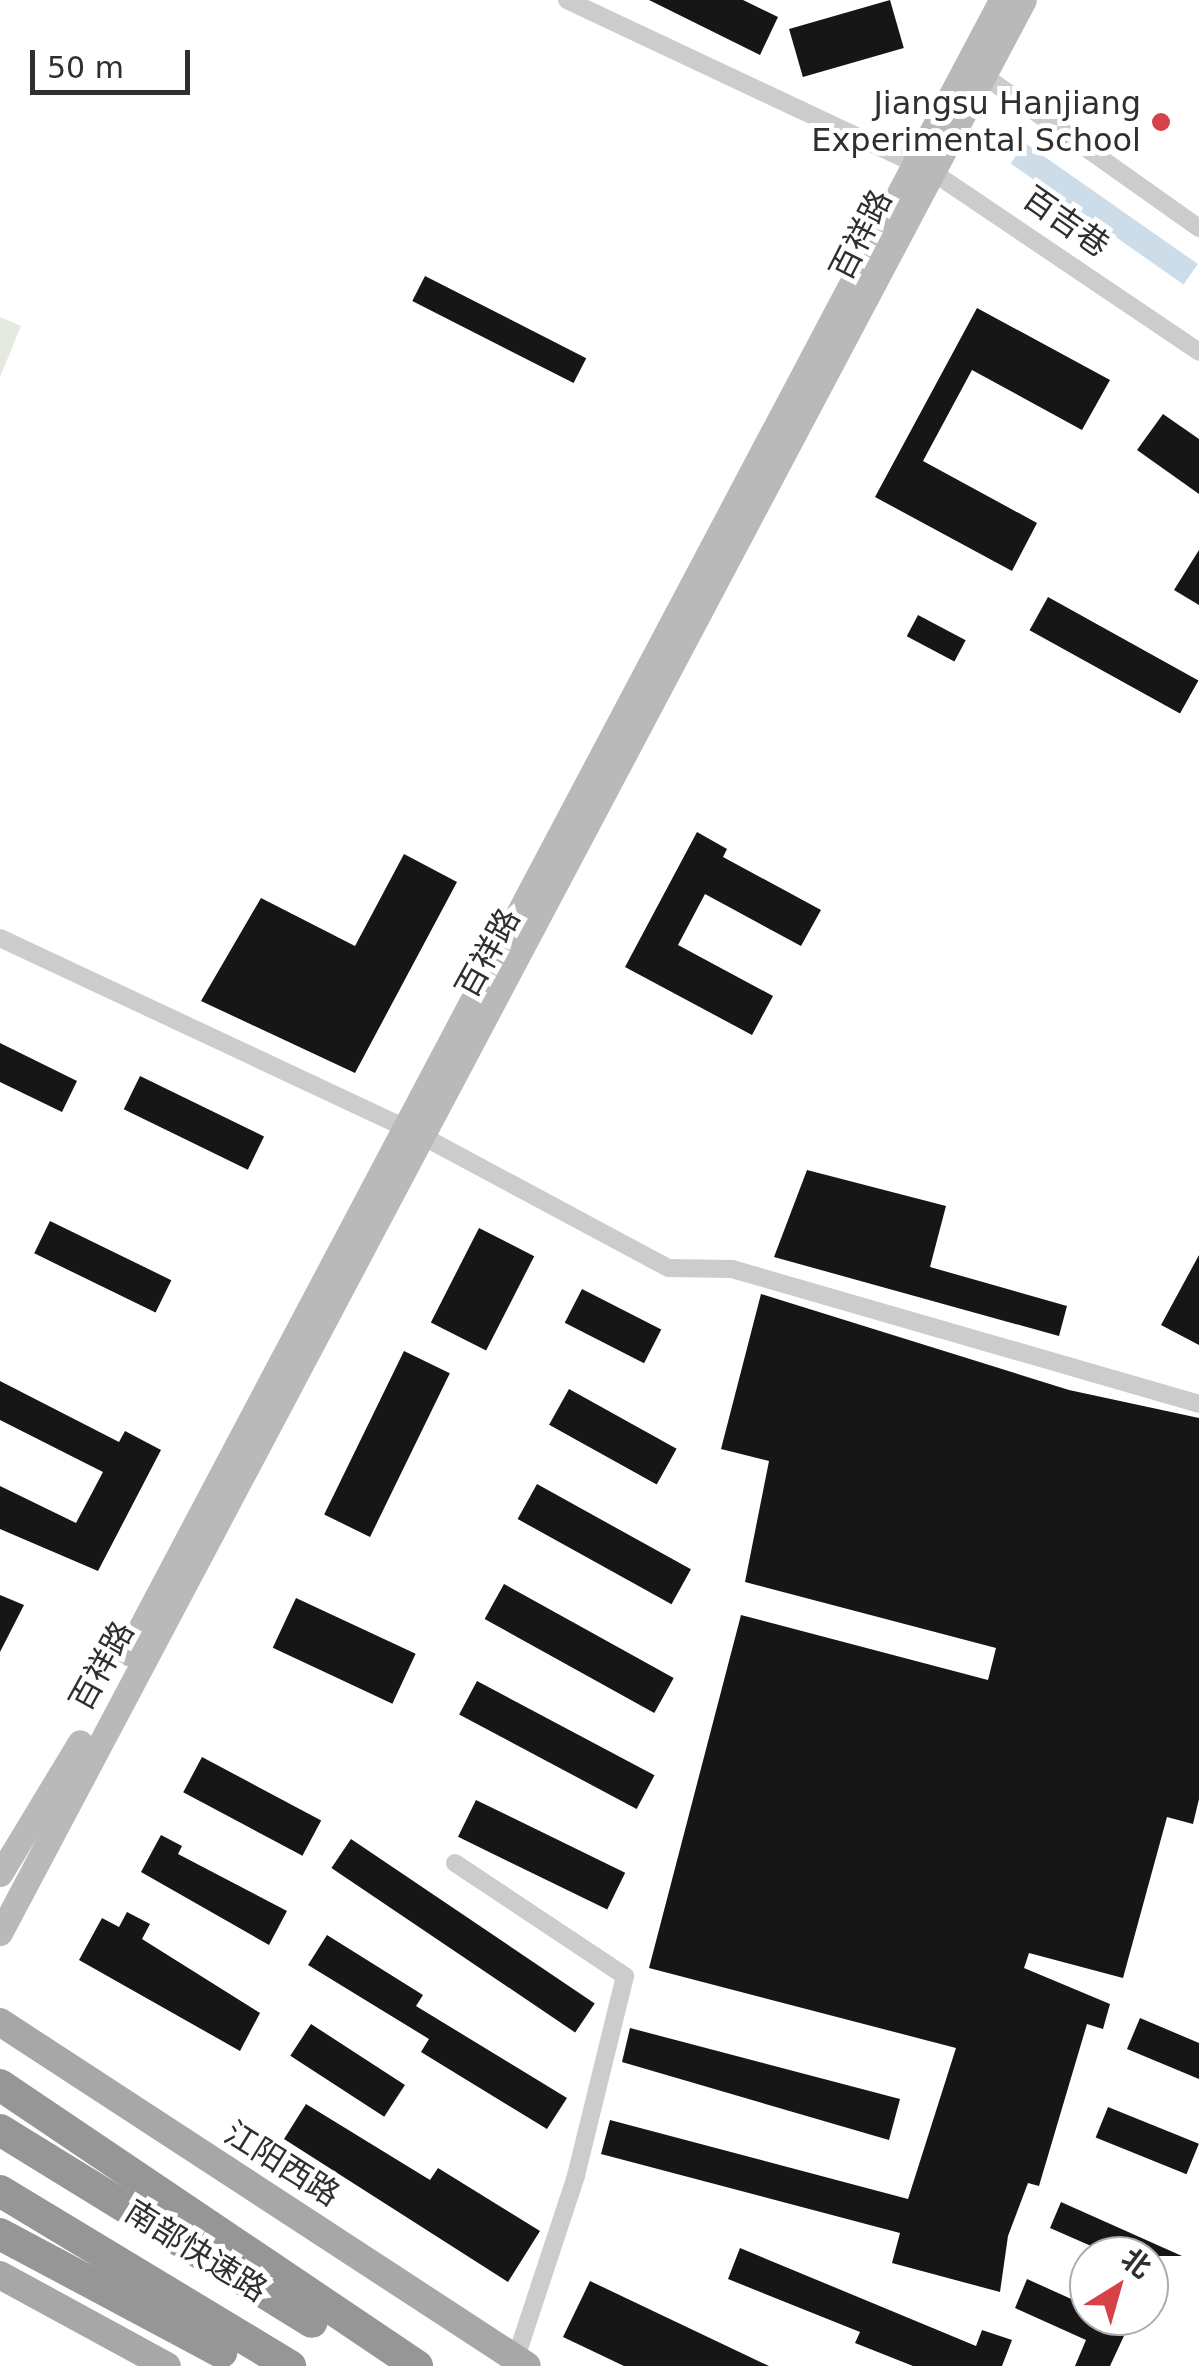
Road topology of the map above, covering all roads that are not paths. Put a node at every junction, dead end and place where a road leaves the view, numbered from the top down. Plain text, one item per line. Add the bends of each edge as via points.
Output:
1 (568, 0) edge
2 (1000, 0) edge
3 (1024, 0) edge
4 (983, 75) junction
5 (922, 168) junction
6 (1199, 228) edge
7 (1199, 352) edge
8 (0, 938) edge
9 (412, 1134) junction
10 (1199, 1404) edge
11 (456, 1863) dead end
12 (0, 1874) edge
13 (0, 1933) edge
14 (2, 2016) edge
15 (0, 2085) edge
16 (0, 2096) edge
17 (0, 2130) edge
18 (63, 2135) junction
19 (0, 2191) edge
20 (8, 2238) edge
21 (0, 2275) edge
22 (521, 2363) edge
23 (167, 2366) edge
24 (246, 2366) edge
25 (290, 2366) edge
26 (396, 2366) edge
27 (417, 2366) edge

1 - 5 street, 百吉巷
2 - 5 street, 百祥路
3 - 4 street, 百祥路
4 - 5 street, 百祥路
4 - 6 street
5 - 7 street, 百吉巷
5 - 9 street, 百祥路
8 - 9 street
9 - 10 street via 668,1268 732,1269
9 - 12 street, 百祥路 via 92,1722
9 - 13 street, 百祥路
11 - 22 street via 625,1976
14 - 22 main road, 江阳西路
15 - 18 highway
16 - 18 highway
17 - 26 highway, 南部快速路
18 - 27 highway
19 - 25 highway, 南部快速路
20 - 24 highway
21 - 23 main road

